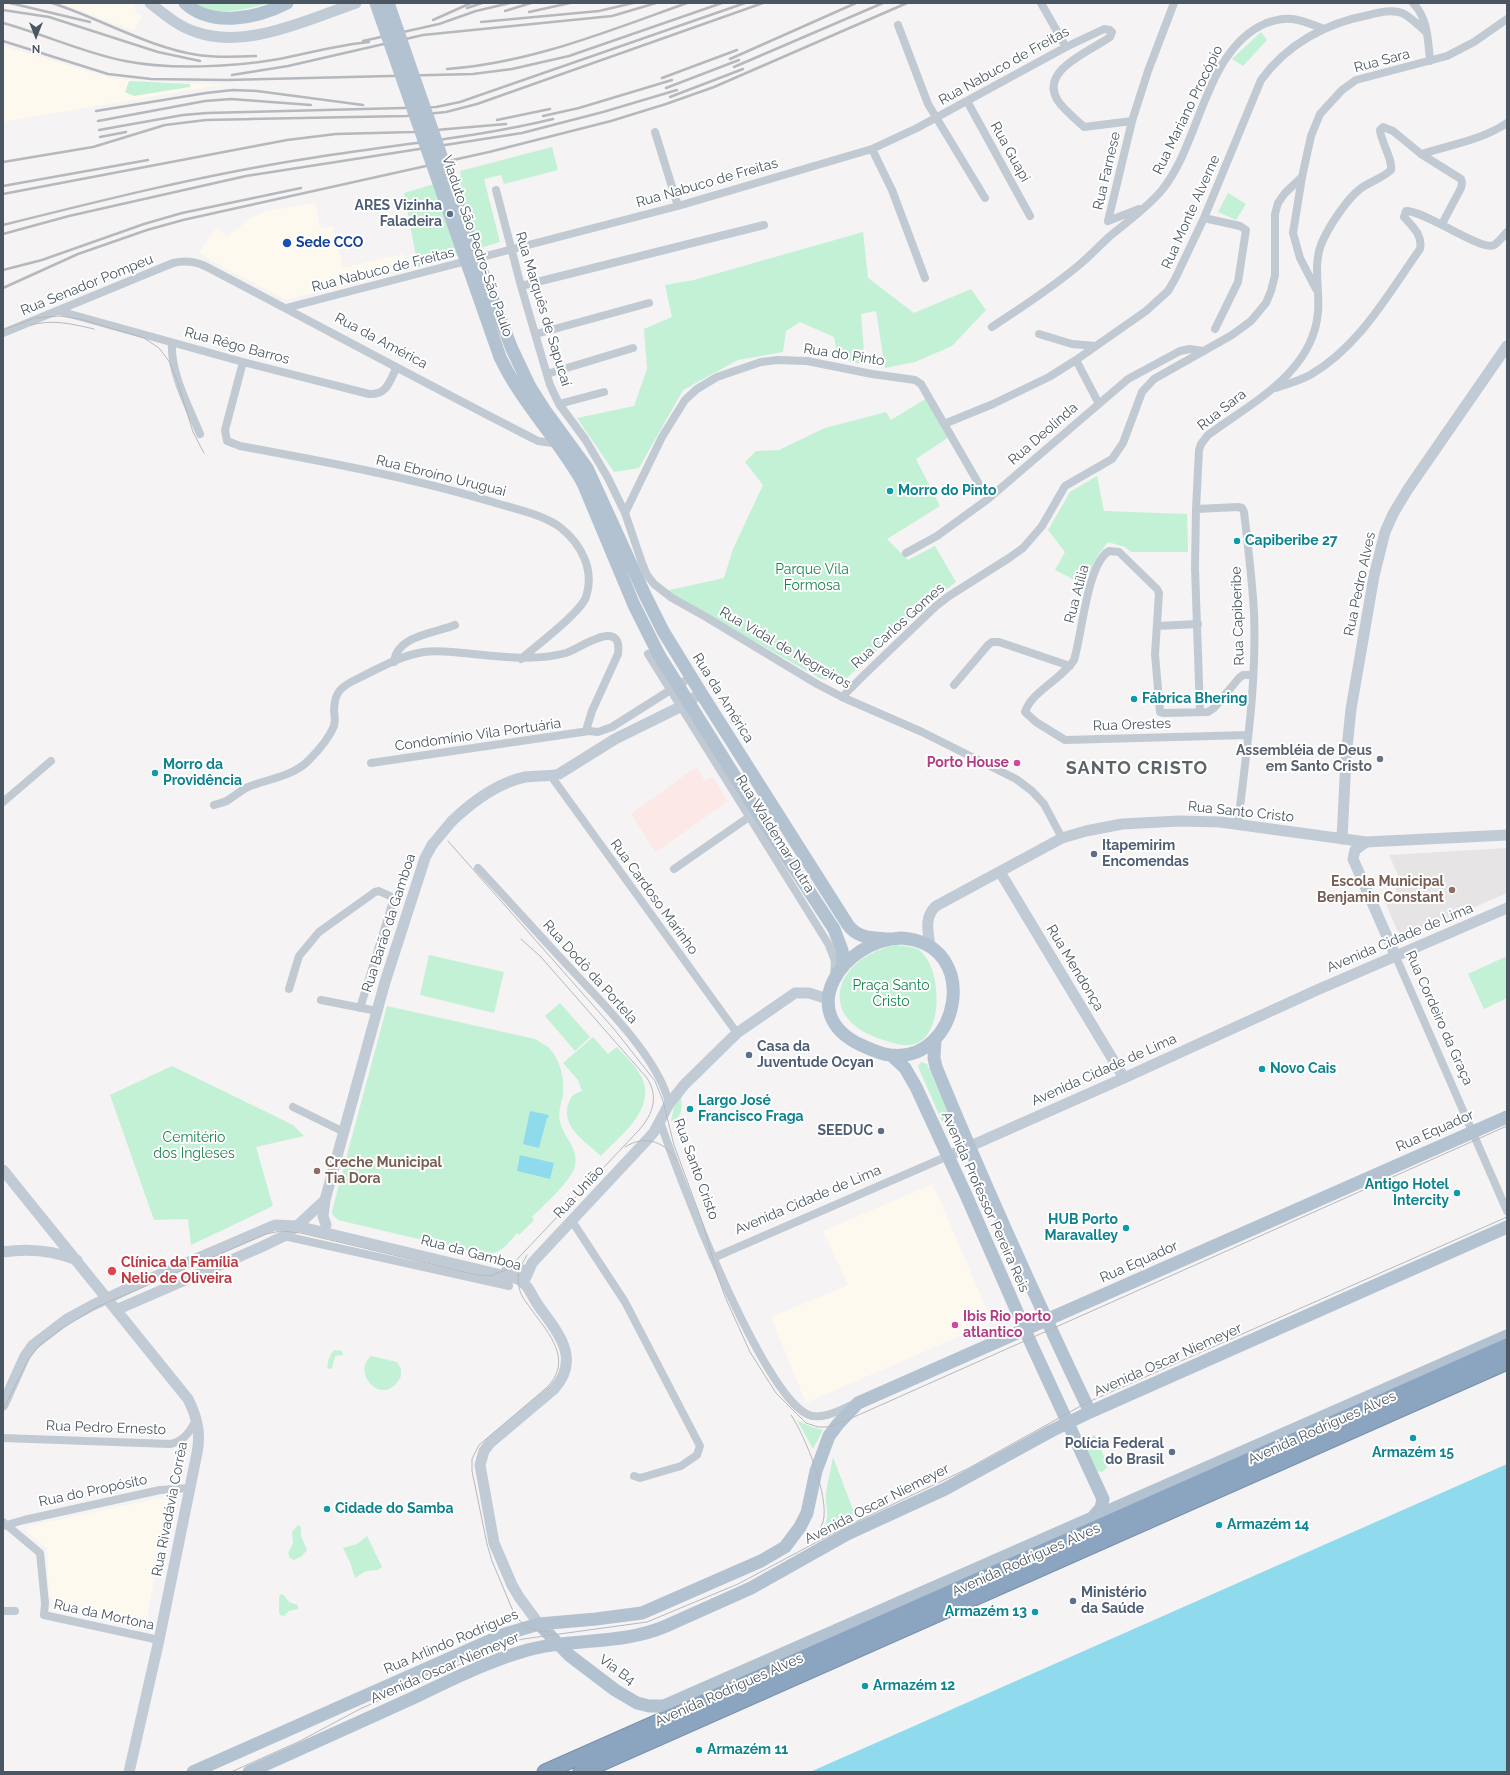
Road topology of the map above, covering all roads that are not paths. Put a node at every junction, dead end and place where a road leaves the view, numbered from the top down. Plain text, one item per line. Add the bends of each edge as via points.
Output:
1 (150, 3) edge
2 (184, 3) edge
3 (288, 3) edge
4 (356, 3) edge
5 (376, 3) edge
6 (388, 3) edge
7 (1041, 3) edge
8 (1174, 3) edge
9 (1413, 3) edge
10 (1507, 19) edge
11 (898, 26) dead end
12 (1324, 29) junction
13 (1112, 32) joint
14 (1426, 32) junction
15 (1066, 47) junction
16 (1430, 62) junction
17 (967, 101) junction
18 (935, 118) junction
19 (1132, 121) junction
20 (1507, 123) edge
21 (655, 132) dead end
22 (872, 149) junction
23 (1421, 154) junction
24 (1302, 177) junction
25 (496, 190) dead end
26 (985, 198) dead end
27 (678, 206) junction
28 (1147, 206) junction
29 (1030, 216) dead end
30 (1204, 218) junction
31 (1442, 224) junction
32 (764, 225) dead end
33 (1507, 232) edge
34 (511, 249) junction
35 (182, 261) joint
36 (925, 278) dead end
37 (521, 286) junction
38 (1317, 291) junction
39 (649, 303) dead end
40 (286, 308) junction
41 (59, 311) junction
42 (992, 327) dead end
43 (1215, 329) dead end
44 (3, 333) edge
45 (536, 334) junction
46 (1039, 334) dead end
47 (172, 343) junction
48 (1096, 346) junction
49 (1507, 346) edge
50 (633, 348) dead end
51 (1203, 351) junction
52 (1076, 360) junction
53 (243, 362) junction
54 (396, 369) junction
55 (547, 374) junction
56 (530, 387) joint
57 (1272, 390) junction
58 (604, 392) dead end
59 (559, 404) junction
60 (1099, 404) junction
61 (944, 424) junction
62 (200, 434) dead end
63 (566, 438) junction
64 (980, 486) dead end
65 (1196, 509) junction
66 (625, 513) junction
67 (906, 553) dead end
68 (1198, 624) junction
69 (456, 625) dead end
70 (1157, 626) junction
71 (653, 654) junction
72 (521, 659) junction
73 (394, 662) junction
74 (1070, 666) junction
75 (1253, 674) junction
76 (691, 677) junction
77 (954, 685) dead end
78 (670, 692) junction
79 (701, 694) junction
80 (842, 697) junction
81 (680, 707) junction
82 (1025, 712) joint
83 (1200, 712) junction
84 (589, 731) junction
85 (1248, 734) junction
86 (52, 761) dead end
87 (371, 763) dead end
88 (551, 776) junction
89 (3, 802) edge
90 (214, 805) dead end
91 (752, 812) junction
92 (1238, 824) junction
93 (1507, 836) edge
94 (1062, 838) junction
95 (1342, 839) junction
96 (1366, 842) junction
97 (478, 868) dead end
98 (674, 869) dead end
99 (1000, 872) junction
100 (1507, 908) edge
101 (889, 939) junction
102 (930, 946) junction
103 (1396, 957) junction
104 (843, 966) junction
105 (834, 980) junction
106 (289, 989) dead end
107 (828, 999) junction
108 (321, 1000) dead end
109 (360, 1008) junction
110 (377, 1012) junction
111 (736, 1033) junction
112 (935, 1039) junction
113 (891, 1055) junction
114 (1124, 1078) junction
115 (669, 1104) junction
116 (293, 1107) dead end
117 (1507, 1116) edge
118 (660, 1121) junction
119 (344, 1132) junction
120 (1473, 1132) junction
121 (969, 1146) junction
122 (948, 1156) junction
123 (3, 1170) edge
124 (325, 1200) junction
125 (1507, 1211) edge
126 (572, 1221) junction
127 (326, 1225) junction
128 (297, 1226) junction
129 (1507, 1227) edge
130 (284, 1236) junction
131 (3, 1252) edge
132 (713, 1258) junction
133 (78, 1260) junction
134 (528, 1270) junction
135 (527, 1285) junction
136 (508, 1286) dead end
137 (106, 1299) junction
138 (116, 1310) junction
139 (1047, 1320) junction
140 (1025, 1330) junction
141 (1507, 1336) edge
142 (1507, 1346) edge
143 (1507, 1362) edge
144 (858, 1403) junction
145 (3, 1405) edge
146 (1090, 1412) junction
147 (196, 1419) junction
148 (1067, 1423) junction
149 (3, 1438) edge
150 (816, 1471) joint
151 (634, 1476) dead end
152 (190, 1488) junction
153 (1092, 1518) junction
154 (4, 1524) edge
155 (15, 1610) dead end
156 (882, 1610) junction
157 (3, 1611) edge
158 (540, 1624) junction
159 (869, 1628) junction
160 (516, 1630) junction
161 (159, 1640) junction
162 (558, 1645) junction
163 (664, 1706) joint
164 (129, 1772) edge
165 (193, 1772) edge
166 (250, 1772) edge
167 (545, 1772) edge
168 (581, 1772) edge

1 - 4 street via 183,26 220,38 265,33
2 - 3 main road via 204,14 238,18
5 - 71 main road, Viaduto São Pedro-São Paulo, bridge via 500,357 521,396 583,483
6 - 56 main road, Viaduto São Pedro-São Paulo, bridge via 474,251 512,349
7 - 15 street
8 - 19 street
9 - 14 street via 1419,9
10 - 16 street, Rua Sara via 1463,48
11 - 18 street
12 - 14 street, Rua Monte Alverne via 1337,22 1391,11 1402,13
12 - 28 street, Rua Mariano Procópio via 1306,22 1280,19 1258,27 1235,45 1222,64 1177,166 1162,190
12 - 30 street, Rua Monte Alverne via 1283,54 1261,80
13 - 15 street, Rua Nabuco de Freitas via 1108,29 1097,31
13 - 19 street, Rua Farnese via 1107,39 1069,63 1059,73 1054,88 1059,102 1084,127
14 - 16 street
15 - 17 street, Rua Nabuco de Freitas
16 - 24 street, Rua Sara via 1364,77 1348,84 1318,118 1311,136
17 - 18 street, Rua Nabuco de Freitas
17 - 29 street, Rua Guapi
18 - 22 street, Rua Nabuco de Freitas
18 - 26 street
19 - 28 street, Rua Farnese via 1108,221
20 - 23 street via 1482,136
21 - 27 street
22 - 27 street, Rua Nabuco de Freitas
22 - 36 street via 892,190
23 - 31 street via 1461,179 1462,183
23 - 38 street via 1393,131 1381,128 1381,138 1392,163 1391,170 1358,189 1328,230 1321,245
24 - 38 street, Rua Sara via 1293,232 1300,258
24 - 51 street, Rua Carlos Gomes via 1278,203 1275,214 1275,275 1266,303 1251,321
25 - 34 street, Rua Marquês de Sapucaí
27 - 34 street, Rua Nabuco de Freitas
28 - 42 street via 1078,266
30 - 43 street via 1240,226 1246,230 1238,282
30 - 48 street, Rua Monte Alverne via 1168,291 1146,311
31 - 33 street via 1485,246 1494,245
31 - 57 street via 1408,211 1404,212 1404,217 1419,236 1420,249 1362,330 1343,351 1320,368 1297,381
32 - 37 street
34 - 37 street, Rua Marquês de Sapucaí
34 - 40 street, Rua Nabuco de Freitas
35 - 40 street, Rua da América via 198,262
35 - 41 street, Rua Senador Pompeu
37 - 45 street, Rua Marquês de Sapucaí
38 - 57 street, Rua Sara via 1316,326 1310,341 1293,369
39 - 45 street
40 - 54 street, Rua da América
41 - 44 street, Rua Senador Pompeu
41 - 47 street, Rua Rêgo Barros
45 - 55 street, Rua Marquês de Sapucaí
46 - 48 street via 1072,344
47 - 53 street, Rua Rêgo Barros
47 - 62 street via 176,371
48 - 52 street, Rua Monte Alverne
49 - 95 street, Rua Pedro Alves via 1408,489 1385,532 1374,576 1351,709
50 - 55 street
51 - 60 street, Rua Deolinda via 1185,349 1137,373
51 - 80 street, Rua Carlos Gomes via 1147,385 1137,402 1118,452 1100,467 1065,486 1042,526 1023,548 936,606
52 - 60 street
52 - 61 street, Rua Monte Alverne via 1021,391
53 - 54 street, Rua Rêgo Barros via 375,394 384,390
53 - 72 street, Rua Ebroíno Uruguai via 225,430 227,441 240,446 411,480 480,498 546,520 560,527 576,543 586,559 588,583 585,598 577,610
54 - 63 street, Rua da América via 538,442 552,443
55 - 59 street, Rua Marquês de Sapucaí
56 - 63 main road, Rua da América
57 - 65 street, Rua Sara via 1204,439 1200,450
58 - 59 street
59 - 66 street, Rua Marquês de Sapucaí via 598,460
60 - 67 street, Rua Deolinda via 970,513 937,536
61 - 64 street, Rua do Pinto
61 - 66 street, Rua do Pinto via 921,384 915,380 808,361 761,362 717,377 685,400 662,437
63 - 76 main road, Rua da América via 587,468 663,631
65 - 68 street, Rua Sara via 1195,568
65 - 75 street, Rua Capiberibe via 1238,507 1244,510 1254,613
66 - 80 street, Rua Vidal de Negreiros via 647,575 662,592
68 - 70 street
68 - 83 street, Rua Sara
69 - 73 street via 408,641 397,652
70 - 74 street, Rua Atília via 1160,597 1157,589 1119,552 1109,551 1097,567 1086,601 1076,653
70 - 83 street, Rua Atília via 1155,654 1159,710 1164,713
71 - 78 street, Rua Waldemar Dutra
71 - 91 main road, Viaduto São Pedro-São Paulo, bridge
72 - 73 street via 428,652 413,654
72 - 84 street via 570,652 593,639 606,636 618,642 618,654 588,723
73 - 90 street via 341,688 334,701 334,724 330,734 302,767 247,788
74 - 77 street via 999,642 992,642
74 - 82 street, Rua Atília via 1028,705
75 - 83 street via 1241,676 1212,710
75 - 85 street
76 - 78 street, Condomínio Vila Portuária
76 - 79 main road, Rua da América
78 - 81 street, Rua Waldemar Dutra
78 - 84 street, Condomínio Vila Portuária via 612,727 598,732
79 - 81 street, Rua Barão da Gamboa
79 - 101 main road, Rua da América via 849,928 863,937
80 - 94 street, Rua Vidal de Negreiros via 922,732 1016,779 1044,804
81 - 88 street, Rua Barão da Gamboa via 616,739 565,771
81 - 91 street, Rua Waldemar Dutra
82 - 85 street, Rua Orestes via 1036,722 1066,740
84 - 87 street, Condomínio Vila Portuária
85 - 92 street
86 - 89 street
88 - 110 street, Rua Barão da Gamboa, bridge via 529,776 512,781 479,798 452,821 432,845 425,858
88 - 111 street, Rua Cardoso Marinho
91 - 98 street
91 - 104 main road, Viaduto São Pedro-São Paulo via 834,929 842,950
91 - 105 street, Rua Waldemar Dutra via 833,952 836,966
92 - 94 street, Rua Santo Cristo via 1207,821 1143,822 1086,831
92 - 95 street, Rua Santo Cristo
93 - 96 street, Rua Santo Cristo
94 - 99 street, Rua Santo Cristo
95 - 96 street, Rua Santo Cristo
96 - 103 street, Rua Cordeiro da Graça via 1355,850 1353,859
97 - 115 street, Rua Dodô da Portela via 640,1048 660,1078
99 - 102 street, Rua Santo Cristo via 933,908 928,921
99 - 114 street, Rua Mendonça
100 - 103 street, Avenida Cidade de Lima
101 - 102 main road via 908,939
101 - 104 main road via 861,950
102 - 112 main road via 945,961 953,984 949,1014
103 - 114 street, Avenida Cidade de Lima
103 - 120 street, Rua Cordeiro da Graça
104 - 105 main road
105 - 107 main road
106 - 109 street via 299,956 319,932 379,891 394,898
107 - 111 street, Rua Santo Cristo via 809,993 795,993
107 - 113 main road via 834,1023 845,1036 865,1047
108 - 109 street
109 - 110 street
110 - 119 street, Rua Barão da Gamboa
111 - 115 street, Rua Santo Cristo via 692,1076
112 - 113 main road via 914,1052
112 - 121 main road, Avenida Professor Pereira Reis via 936,1067
113 - 122 main road, Avenida Professor Pereira Reis via 910,1075
114 - 121 street, Avenida Cidade de Lima
115 - 118 street, Rua Santo Cristo
116 - 119 street
117 - 120 main road, Rua Equador
118 - 126 street, Rua União via 647,1140
118 - 132 street, Rua Santo Cristo
119 - 124 street, Rua Barão da Gamboa
120 - 125 street, Rua Cordeiro da Graça
120 - 139 main road, Rua Equador
121 - 122 street, Avenida Cidade de Lima
121 - 139 main road, Avenida Professor Pereira Reis
122 - 132 street, Avenida Cidade de Lima
122 - 140 main road, Avenida Professor Pereira Reis
123 - 133 street, Rua Rivadávia Corrêa
124 - 127 street, Rua Barão da Gamboa via 323,1216
124 - 128 street
126 - 134 street, Rua União
126 - 151 street via 624,1302 700,1446 697,1455 681,1466 640,1478
127 - 128 street, Rua da Gamboa
127 - 134 street, Rua da Gamboa via 508,1270
128 - 130 street
128 - 135 street, Rua da Gamboa via 514,1277
128 - 137 street, Rua da Gamboa via 269,1227
129 - 146 main road, Avenida Oscar Niemeyer
130 - 136 street, Rua da Gamboa
130 - 138 street
131 - 133 street via 43,1251
132 - 144 street, Rua Santo Cristo via 766,1366 797,1407 808,1415 818,1416
133 - 137 street, Rua Rivadávia Corrêa
134 - 135 street
135 - 158 street, Rua da Gamboa via 534,1300 563,1342 567,1356 566,1370 554,1389 490,1443 484,1451 480,1465 491,1530 498,1554 518,1597
137 - 138 street, Rua Rivadávia Corrêa
137 - 145 street, Rua da Gamboa via 67,1319 34,1345 25,1356
138 - 147 street, Rua Rivadávia Corrêa via 188,1399
139 - 140 main road, Rua Equador
139 - 146 main road, Avenida Professor Pereira Reis
140 - 144 main road, Rua Equador
140 - 148 main road, Avenida Professor Pereira Reis
141 - 153 main road, Avenida Rodrigues Alves
142 - 159 highway, Avenida Rodrigues Alves
143 - 168 highway, Avenida Rodrigues Alves
144 - 150 main road, Rua Equador via 829,1436
146 - 148 main road, Avenida Oscar Niemeyer
147 - 149 street, Rua Pedro Ernesto via 188,1434 176,1443 170,1444
147 - 152 street, Rua Rivadávia Corrêa via 199,1443
148 - 153 main road, Avenida Professor Pereira Reis via 1103,1500 1101,1508
148 - 162 main road, Avenida Oscar Niemeyer via 945,1488 848,1534 751,1588 666,1626 633,1636
150 - 158 main road, Rua Arlindo Rodrigues via 807,1513 800,1527 785,1547 774,1554 642,1613
152 - 154 street, Rua do Propósito via 160,1490
152 - 161 street, Rua Rivadávia Corrêa
153 - 156 main road, Avenida Rodrigues Alves
154 - 161 street, Rua da Mortona via 40,1553 44,1615
155 - 157 street
156 - 159 main road
156 - 163 main road, Avenida Rodrigues Alves
158 - 160 main road, Rua Arlindo Rodrigues
158 - 162 main road
159 - 167 highway, Avenida Rodrigues Alves
160 - 162 main road
160 - 165 main road, Rua Arlindo Rodrigues
161 - 164 street, Rua Rivadávia Corrêa
162 - 163 main road, Via B4 via 632,1701 649,1706
162 - 166 main road, Avenida Oscar Niemeyer via 528,1650 503,1658

